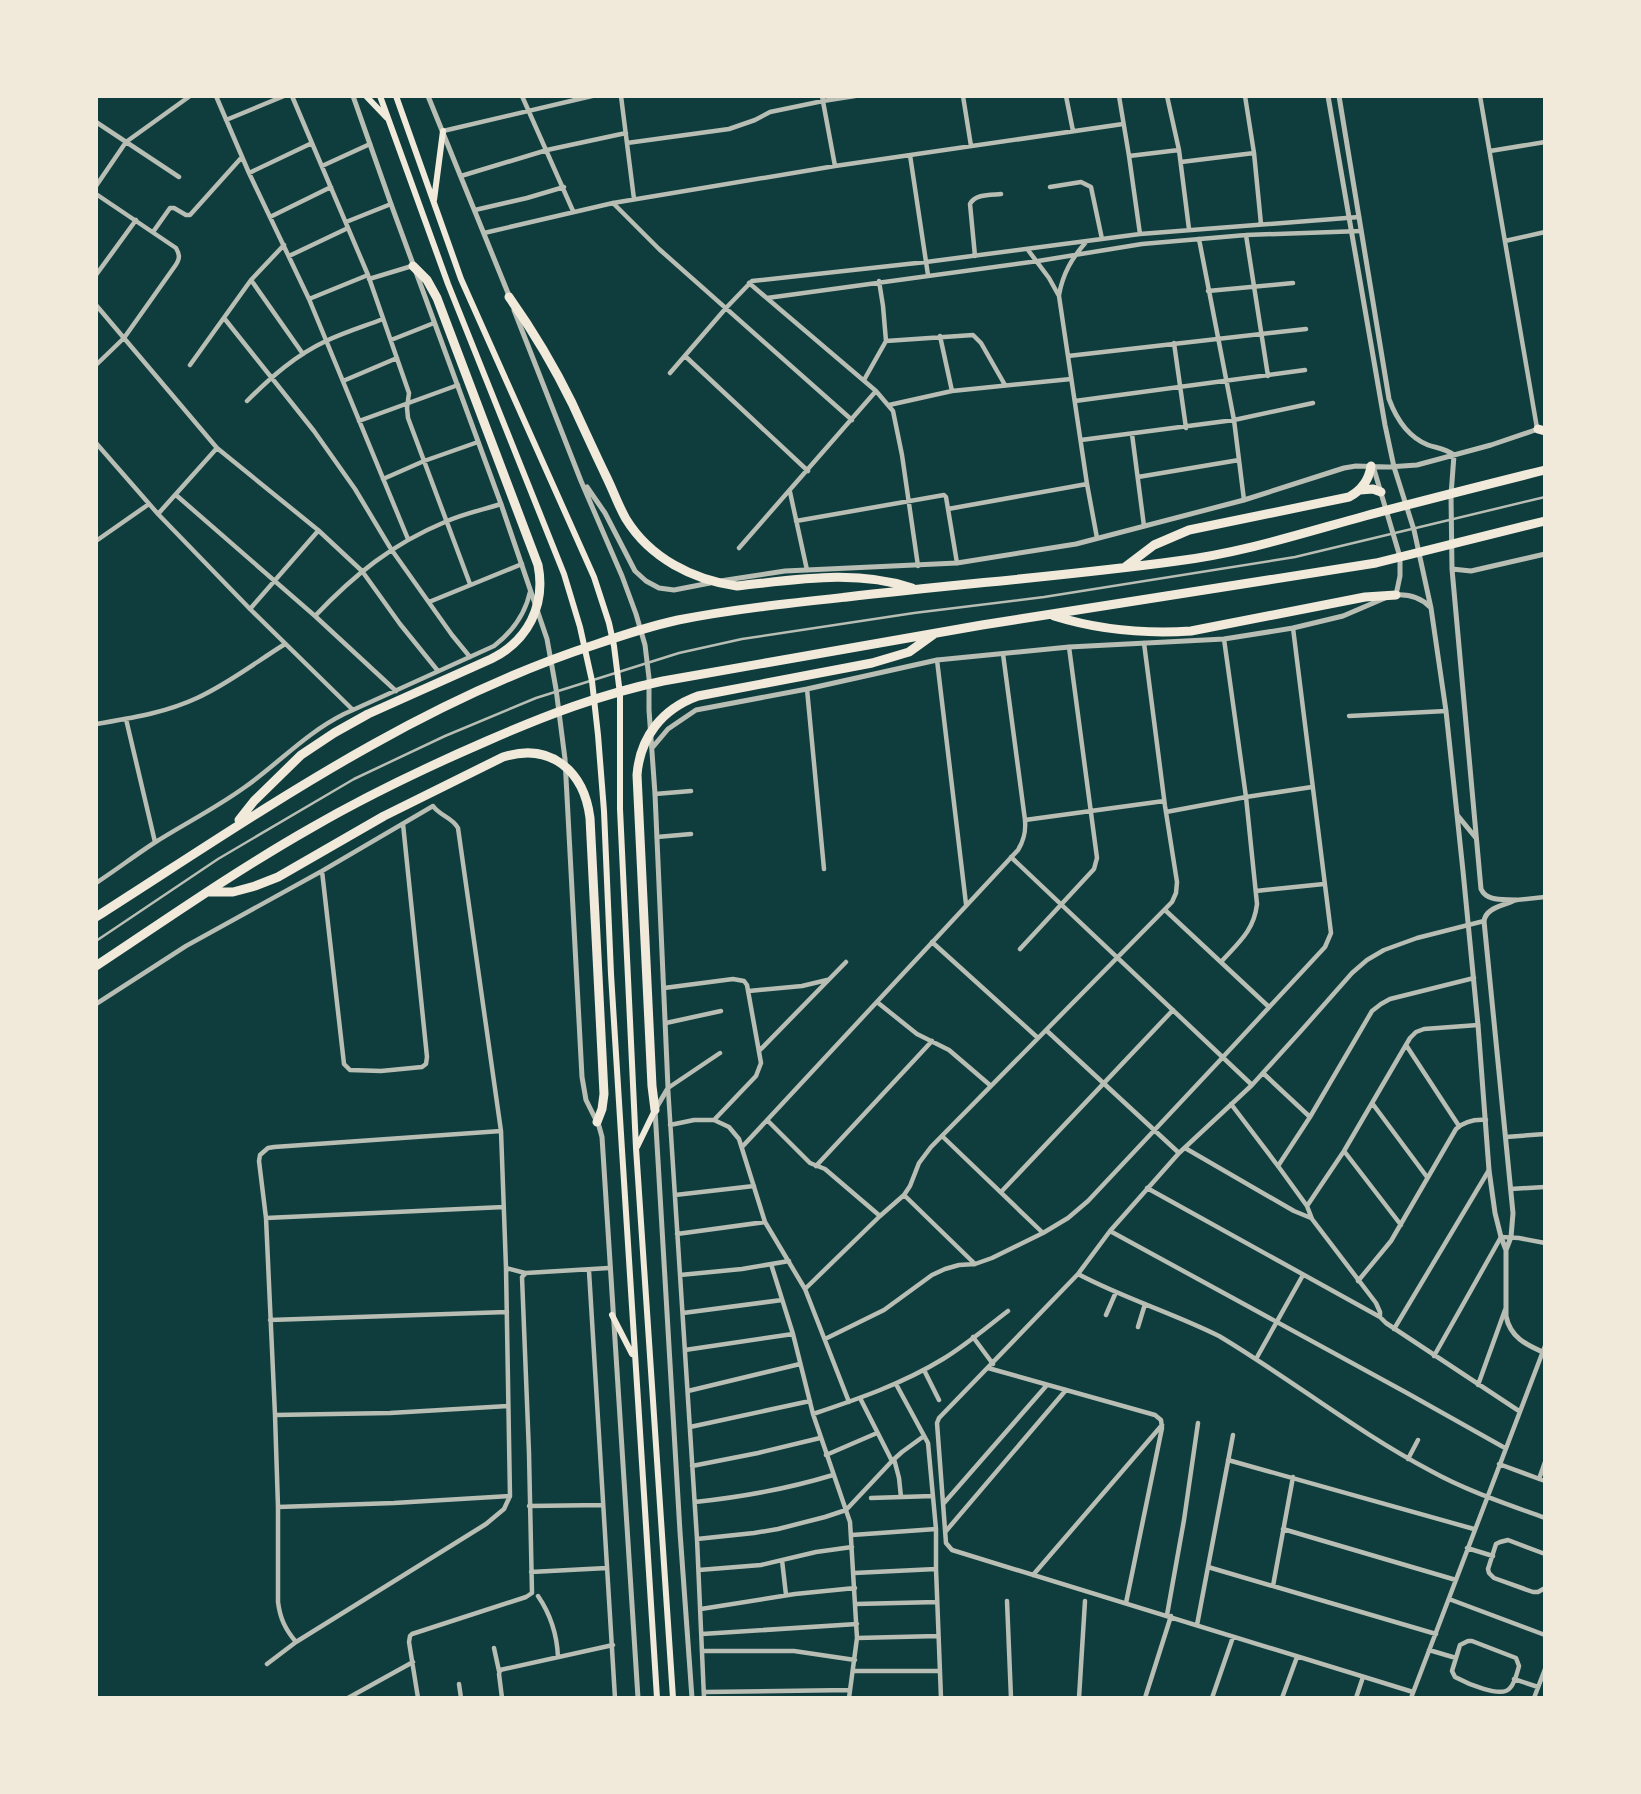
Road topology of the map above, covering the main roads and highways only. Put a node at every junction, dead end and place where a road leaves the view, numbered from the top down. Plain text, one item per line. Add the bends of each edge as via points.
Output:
1 (366, 96) edge
2 (380, 96) edge
3 (396, 96) edge
4 (389, 121) junction
5 (443, 131) road end
6 (434, 202) junction
7 (414, 265) road end
8 (509, 297) road end
9 (1372, 466) road end
10 (1545, 470) edge
11 (1359, 491) junction
12 (1381, 492) road end
13 (1545, 521) edge
14 (1125, 567) junction
15 (915, 589) junction
16 (1396, 595) road end
17 (1049, 615) junction
18 (935, 633) junction
19 (233, 827) junction
20 (208, 892) junction
21 (96, 917) edge
22 (96, 966) edge
23 (654, 1110) joint
24 (597, 1122) road end
25 (636, 1148) junction
26 (612, 1315) road end
27 (635, 1359) junction
28 (657, 1698) edge
29 (673, 1698) edge

1 - 4 main road
2 - 4 main road
3 - 6 main road
4 - 27 main road via 448,284 564,574 586,654 598,735
5 - 6 main road
6 - 25 main road via 461,279 594,578 614,646 622,718 620,809
7 - 19 highway via 437,298 538,565 538,606 530,625 509,649 368,714 317,743 274,780
8 - 15 highway via 562,382 626,519 673,565 710,581 737,586 856,577
9 - 11 highway
10 - 14 highway via 1242,550
11 - 12 highway
11 - 14 highway via 1189,530 1154,545
13 - 17 highway via 1376,563
14 - 15 highway
15 - 19 highway via 677,621 597,644 530,668 442,709
16 - 17 highway via 1191,631 1109,629
17 - 18 highway
18 - 20 highway via 639,686 525,724 344,809
18 - 23 highway via 909,652 872,663 698,696 671,709 650,732 639,757 637,783
19 - 21 highway
20 - 22 highway
20 - 24 highway via 233,892 278,877 492,761 528,752 552,757 572,772 587,798 590,818 604,1094
23 - 25 main road
25 - 29 main road
26 - 27 main road
27 - 28 main road

